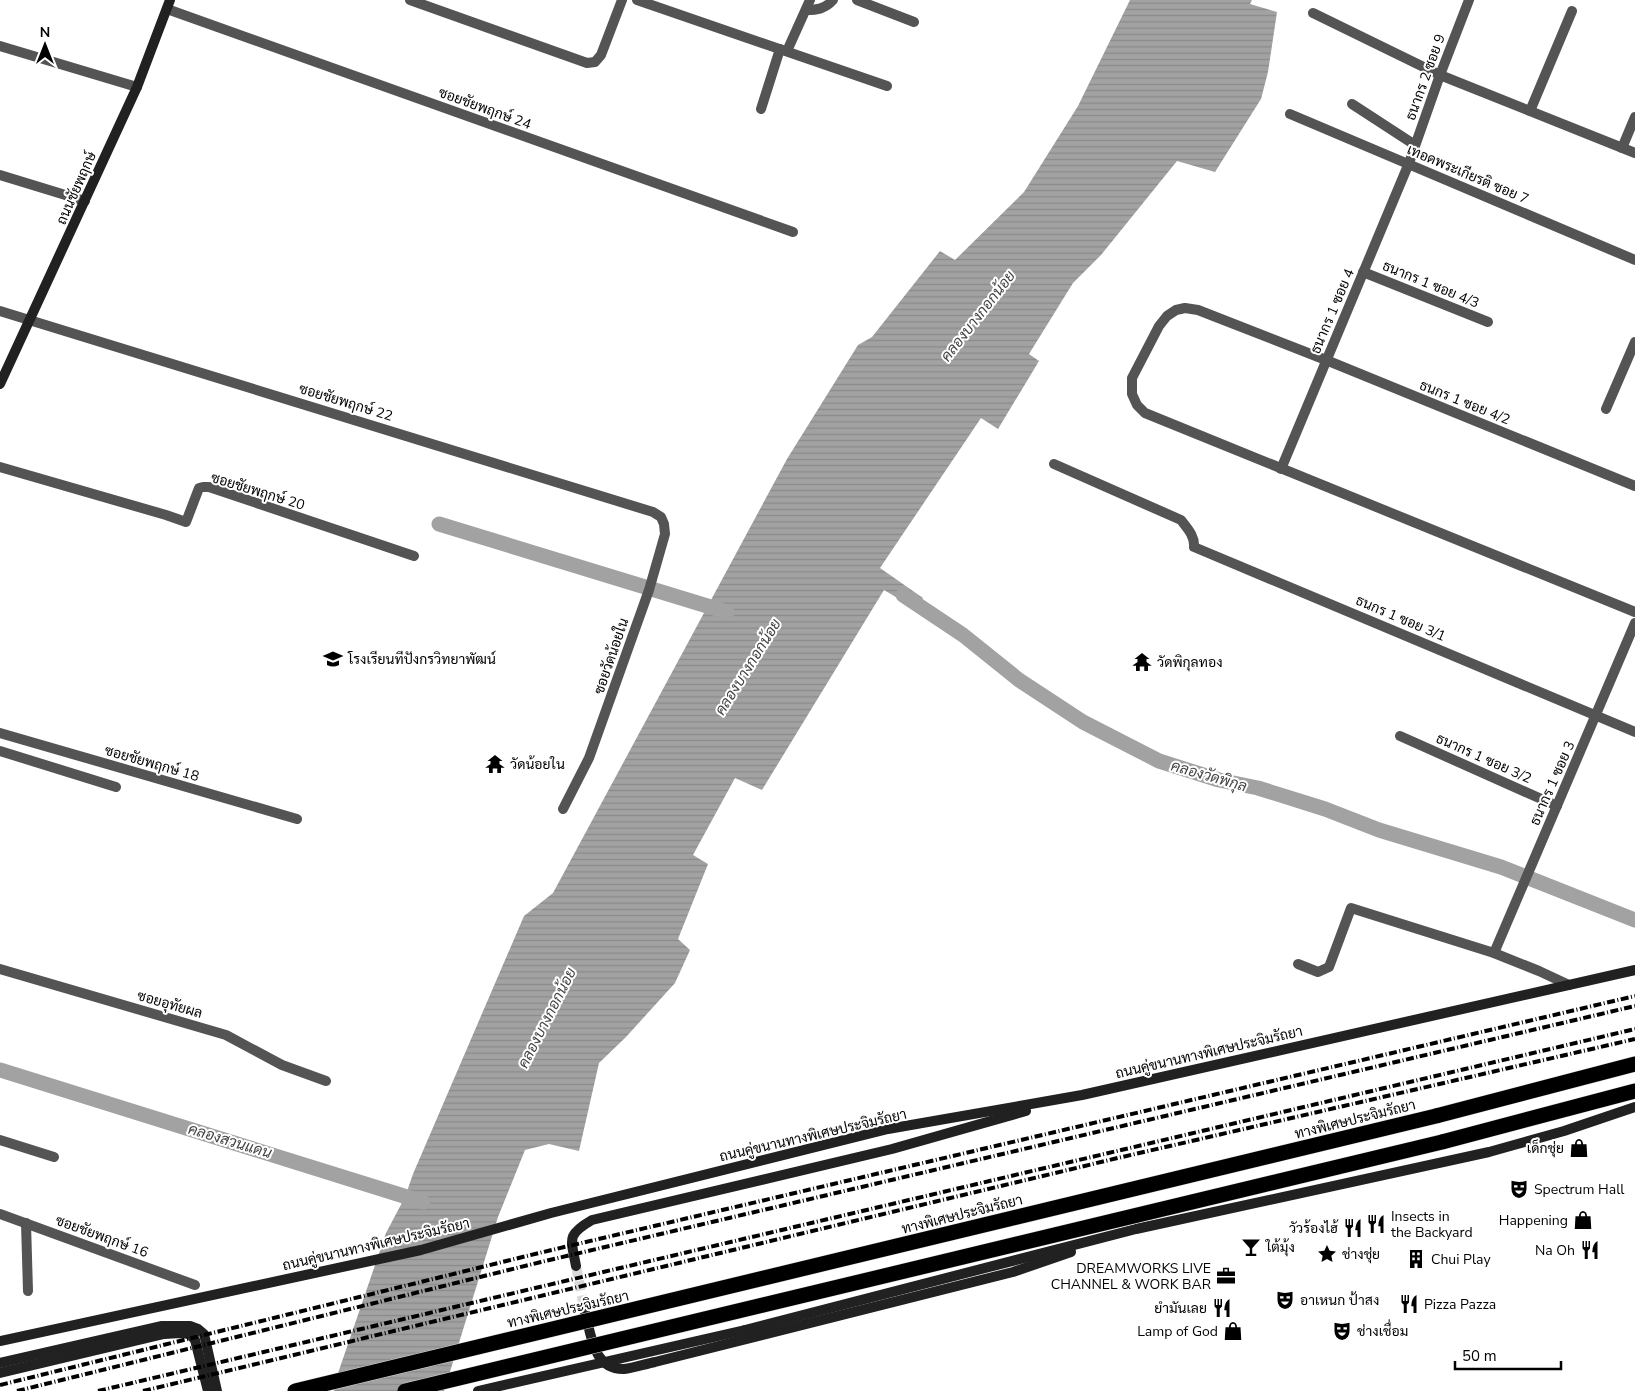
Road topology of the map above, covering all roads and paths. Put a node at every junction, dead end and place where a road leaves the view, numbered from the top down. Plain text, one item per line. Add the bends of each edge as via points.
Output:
1 (410, 0) edge
2 (622, 0) edge
3 (637, 0) edge
4 (833, 0) edge
5 (857, 0) edge
6 (1469, 0) edge
7 (169, 4) edge
8 (808, 5) edge
9 (1572, 11) dead end
10 (1313, 13) dead end
11 (914, 22) dead end
12 (0, 46) edge
13 (784, 50) junction
14 (1440, 75) junction
15 (887, 86) dead end
16 (137, 87) junction
17 (1352, 104) dead end
18 (761, 109) dead end
19 (1530, 111) junction
20 (1290, 114) dead end
21 (1635, 117) edge
22 (1414, 145) junction
23 (1622, 148) junction
24 (1635, 153) edge
25 (1409, 164) junction
26 (0, 175) edge
27 (85, 201) junction
28 (793, 232) dead end
29 (1635, 260) edge
30 (1364, 272) junction
31 (0, 311) edge
32 (30, 320) junction
33 (1488, 322) dead end
34 (1635, 342) edge
35 (1326, 360) junction
36 (0, 384) edge
37 (1606, 409) dead end
38 (1054, 464) dead end
39 (0, 468) edge
40 (1281, 468) junction
41 (1635, 486) edge
42 (653, 512) joint
43 (414, 556) dead end
44 (1635, 612) edge
45 (1635, 623) edge
46 (1597, 716) junction
47 (1635, 732) edge
48 (0, 733) edge
49 (1400, 736) dead end
50 (0, 751) edge
51 (116, 787) dead end
52 (1557, 806) junction
53 (563, 809) dead end
54 (297, 819) dead end
55 (1494, 953) junction
56 (1298, 964) dead end
57 (0, 969) edge
58 (1635, 970) edge
59 (1569, 985) junction
60 (1635, 1064) edge
61 (326, 1081) dead end
62 (1635, 1091) edge
63 (1082, 1095) junction
64 (1635, 1107) edge
65 (0, 1140) edge
66 (54, 1157) dead end
67 (0, 1214) edge
68 (26, 1223) junction
69 (1136, 1229) junction
70 (576, 1266) tunnel mouth
71 (195, 1285) dead end
72 (28, 1291) dead end
73 (585, 1312) tunnel mouth
74 (0, 1341) edge
75 (0, 1363) edge
76 (0, 1373) edge
77 (208, 1391) edge
78 (217, 1391) edge
79 (295, 1391) edge
80 (405, 1391) edge
81 (478, 1391) edge

1 - 2 street via 587,63 596,62 601,55
3 - 13 street
4 - 8 street via 817,10
5 - 11 street
6 - 14 street, ธนากร 2 ซอย 9
7 - 16 main road, ถนนชัยพฤกษ์
7 - 28 street, ซอยชัยพฤกษ์ 24
8 - 13 street
9 - 19 street
10 - 14 street
12 - 16 street
13 - 15 street
13 - 18 street
14 - 19 street
14 - 22 street, ธนากร 2 ซอย 9
16 - 27 main road, ถนนชัยพฤกษ์
17 - 22 street
19 - 23 street
20 - 25 street, เทอดพระเกียรติ ซอย 7
21 - 23 street
22 - 25 street, ธนากร 2 ซอย 9
23 - 24 street
25 - 29 street, เทอดพระเกียรติ ซอย 7
25 - 30 street, ธนากร 1 ซอย 4
26 - 27 street
27 - 32 main road, ถนนชัยพฤกษ์
30 - 33 street, ธนากร 1 ซอย 4/3
30 - 35 street, ธนากร 1 ซอย 4
31 - 32 street, ซอยชัยพฤกษ์ 22
32 - 36 main road, ถนนชัยพฤกษ์
32 - 42 street, ซอยชัยพฤกษ์ 22
34 - 37 street
35 - 40 street, ธนากร 1 ซอย 4
35 - 40 street, ธนกร 1 ซอย 4/2 via 1198,310 1185,308 1167,316 1159,326 1132,378 1132,394 1145,412
35 - 41 street, ธนกร 1 ซอย 4/2
38 - 46 street, ธนกร 1 ซอย 3/1 via 1181,520 1191,533 1194,547
39 - 43 street, ซอยชัยพฤกษ์ 20 via 186,522 199,488 209,487
40 - 44 street
42 - 53 street, ซอยวัดน้อยใน via 661,517 665,534 649,590 589,758
45 - 46 street, ธนากร 1 ซอย 3
46 - 47 street, ธนกร 1 ซอย 3/1
46 - 52 street, ธนากร 1 ซอย 3
48 - 54 street, ซอยชัยพฤกษ์ 18
49 - 52 street, ธนากร 1 ซอย 3/2
50 - 51 street
52 - 55 street, ธนากร 1 ซอย 3
55 - 56 street via 1351,908 1329,967 1318,972
55 - 59 street
57 - 61 street, ซอยอุทัยผล via 226,1035 282,1065
58 - 59 main road, ถนนคู่ขนานทางพิเศษประจิมรัถยา
59 - 63 main road, ถนนคู่ขนานทางพิเศษประจิมรัถยา
60 - 79 highway, ทางพิเศษประจิมรัถยา, bridge via 1436,1116
62 - 80 highway, bridge via 1442,1142
63 - 70 main road via 892,1149 592,1220 577,1228 571,1240
63 - 74 main road, ถนนคู่ขนานทางพิเศษประจิมรัถยา via 888,1129 551,1213 421,1250
64 - 69 main road via 1489,1152
65 - 66 street
67 - 68 street, ซอยชัยพฤกษ์ 16
68 - 71 street, ซอยชัยพฤกษ์ 16
68 - 72 street
69 - 73 main road via 1014,1272 623,1369 609,1367 600,1360
69 - 81 main road, bridge via 745,1330
75 - 78 main road via 148,1328 190,1326 204,1334
76 - 77 main road via 164,1334 181,1333 190,1334 195,1340

